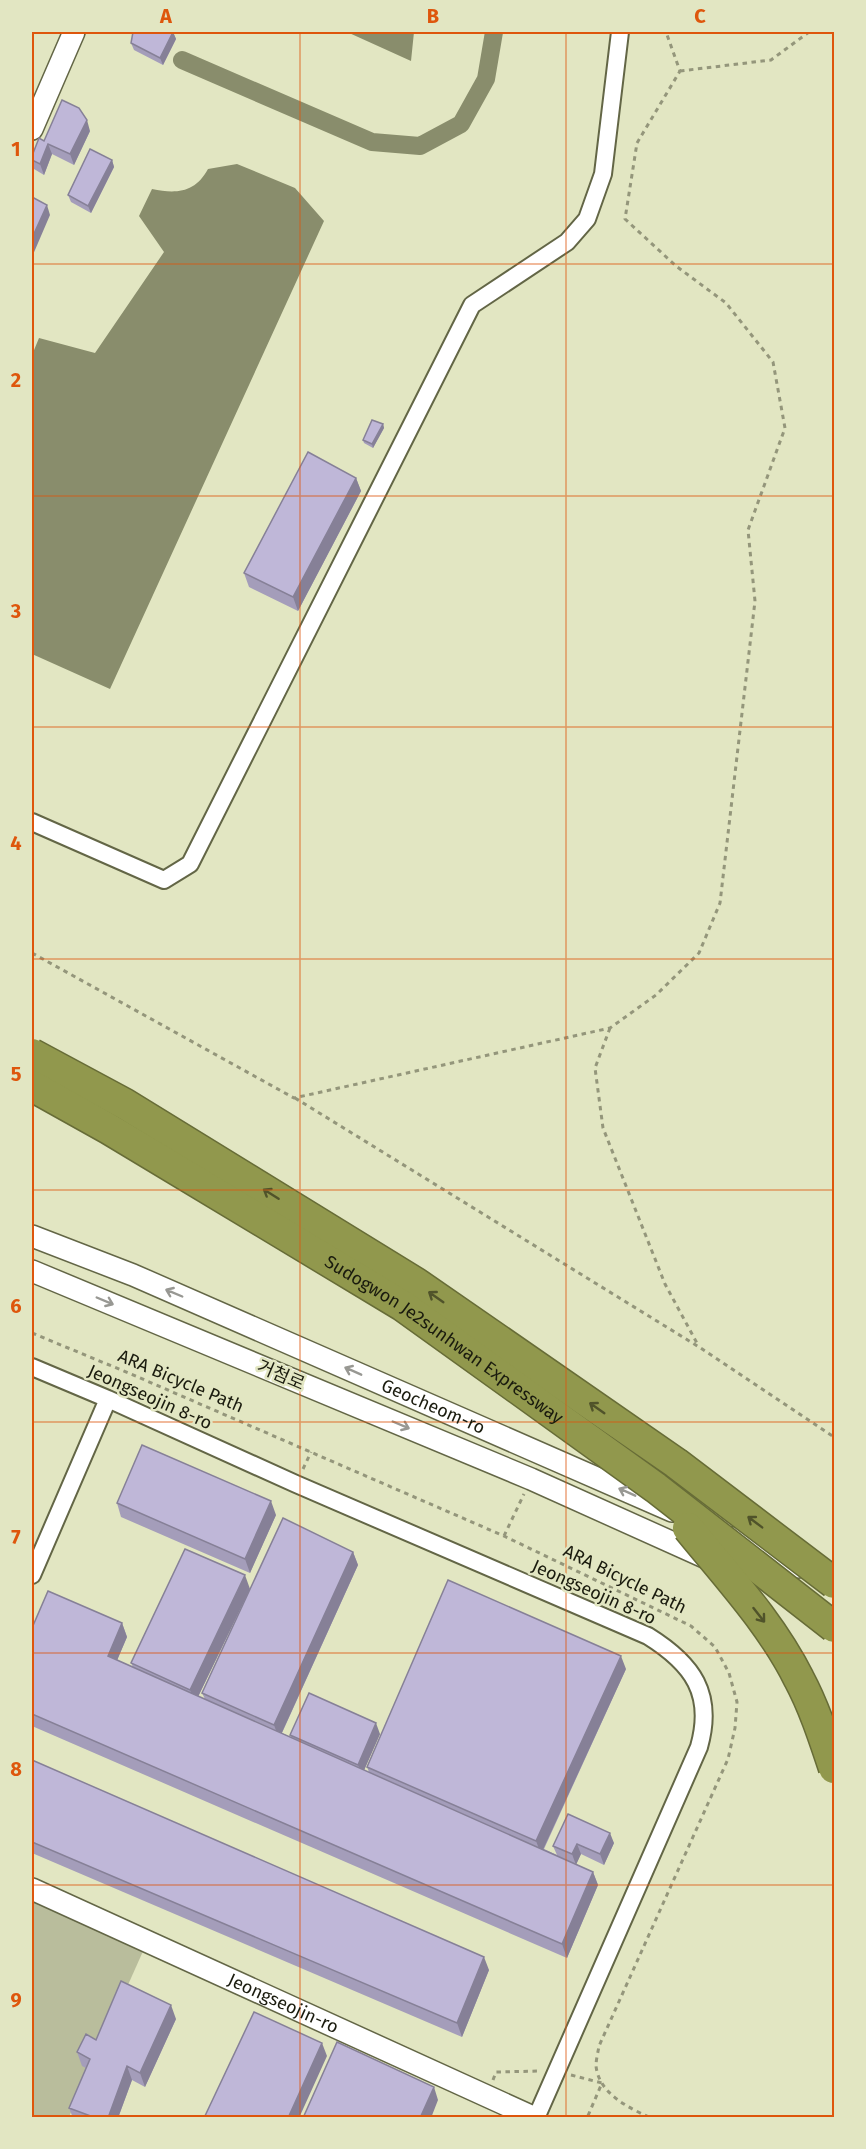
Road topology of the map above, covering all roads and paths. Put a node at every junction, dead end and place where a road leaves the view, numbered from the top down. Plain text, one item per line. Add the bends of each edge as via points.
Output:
1 (74, 32) edge
2 (620, 32) edge
3 (666, 32) edge
4 (809, 32) edge
5 (680, 71) junction
6 (32, 129) edge
7 (32, 822) edge
8 (32, 953) edge
9 (610, 1028) junction
10 (32, 1054) edge
11 (32, 1086) edge
12 (294, 1098) junction
13 (32, 1236) edge
14 (41, 1275) edge
15 (32, 1333) edge
16 (699, 1347) junction
17 (32, 1367) edge
18 (108, 1399) junction
19 (834, 1437) edge
20 (531, 1479) junction
21 (656, 1488) junction
22 (504, 1536) junction
23 (32, 1575) edge
24 (834, 1583) edge
25 (834, 1616) edge
26 (834, 1627) edge
27 (834, 1768) edge
28 (32, 1889) edge
29 (557, 2071) junction
30 (602, 2083) junction
31 (487, 2095) junction
32 (536, 2118) edge
33 (586, 2118) edge
34 (651, 2118) edge

1 - 6 street
2 - 7 street via 603,174 588,219 567,242 472,305 190,864 164,880
3 - 5 path
4 - 5 path via 771,60
5 - 9 path via 637,143 625,219 676,266 726,303 773,362 785,428 748,530 755,601 720,903 699,953 656,995
8 - 12 path
9 - 12 path
9 - 16 path via 596,1068 603,1128 665,1284
24 -> 10 highway, Sudogwon Je2sunhwan Expressway, bridge via 676,1463 416,1283 124,1104
11 - 21 highway, Sudogwon Je2sunhwan Expressway, bridge via 403,1306
12 - 16 path
24 -> 13 street, Geocheom-ro via 355,1372
14 -> 20 street, 거첨로
15 - 22 path, ARA Bicycle Path
16 - 19 path
17 - 18 street, Jeongseojin 8-ro
18 - 23 street
18 - 29 street, Jeongseojin 8-ro via 648,1636 669,1649 693,1677 705,1709 699,1748
20 - 22 path
20 - 25 street
21 - 26 highway, Sudogwon Je2sunhwan Expressway, bridge
21 -> 27 highway, bridge via 764,1622 799,1678
22 - 30 path, ARA Bicycle Path via 691,1626 715,1647 729,1673 737,1702 728,1759 599,2046 596,2066
28 - 31 street, Jeongseojin-ro
29 - 30 path
29 - 31 path via 496,2072
29 - 32 street, Jeongseojin 8-ro
30 - 33 path
30 - 34 path via 628,2108
31 - 32 street, Jeongseojin-ro

